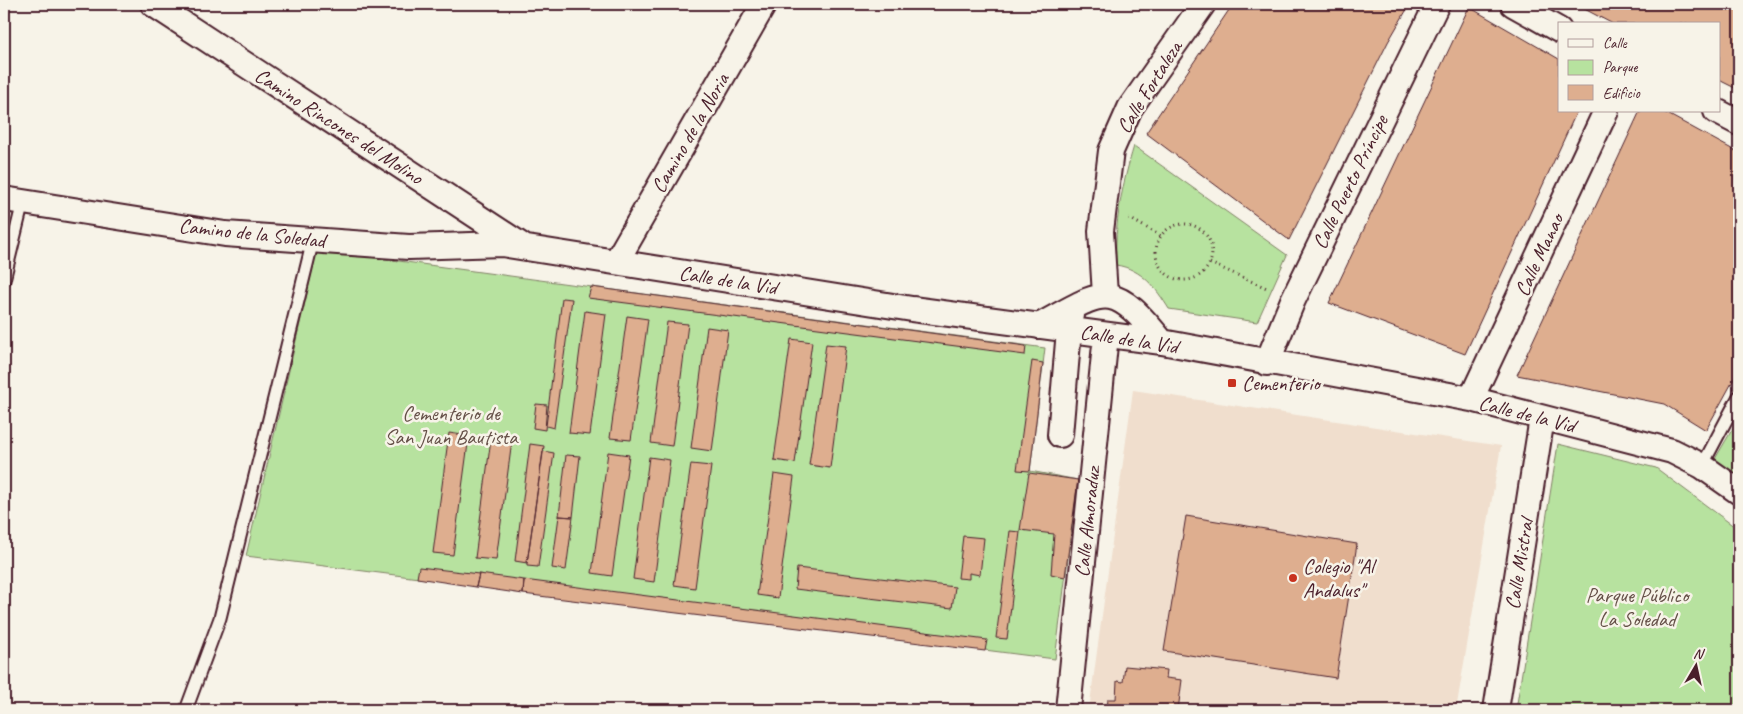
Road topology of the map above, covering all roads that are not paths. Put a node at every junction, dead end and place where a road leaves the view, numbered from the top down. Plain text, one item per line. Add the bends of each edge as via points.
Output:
1 (152, 4) edge
2 (764, 4) edge
3 (1203, 4) edge
4 (1437, 4) edge
5 (1512, 4) edge
6 (1558, 29) edge
7 (1606, 112) edge
8 (1718, 112) edge
9 (1739, 123) edge
10 (13, 200) edge
11 (313, 240) junction
12 (502, 244) joint
13 (526, 248) junction
14 (616, 262) junction
15 (4, 280) edge
16 (1096, 297) junction
17 (1039, 326) junction
18 (1068, 330) junction
19 (1106, 335) junction
20 (1162, 342) junction
21 (1268, 363) junction
22 (1739, 396) edge
23 (1471, 399) junction
24 (1542, 418) junction
25 (1060, 435) dead end
26 (1702, 466) junction
27 (1739, 492) edge
28 (186, 710) edge
29 (1068, 710) edge
30 (1496, 710) edge

1 - 13 street, Camino Rincones del Molino
2 - 14 street, Camino de la Noria
3 - 16 street, Calle Fortaleza via 1130,108 1111,151
4 - 21 street, Calle Puerto Príncipe via 1293,300
5 - 6 street
7 - 23 street, Calle Manao
8 - 9 street
10 - 11 street, Camino de la Soledad via 225,234
10 - 15 lane
11 - 12 street, Camino de la Soledad via 409,246
11 - 28 lane via 220,618
12 - 13 street, Calle de la Vid
13 - 14 street, Calle de la Vid
14 - 17 street, Calle de la Vid
16 - 17 street
16 - 18 street via 1072,312
16 - 20 street via 1126,303
17 - 18 street, Calle de la Vid
18 - 19 street, Calle de la Vid
18 - 25 street
19 - 20 street, Calle de la Vid
19 - 29 street, Calle Almoraduz
20 - 21 street, Calle de la Vid
21 - 23 street, Calle de la Vid
22 - 26 lane
23 - 24 street, Calle de la Vid
24 - 26 street, Calle de la Vid via 1672,451
24 - 30 street, Calle Mistral
26 - 27 street, Calle de la Vid

